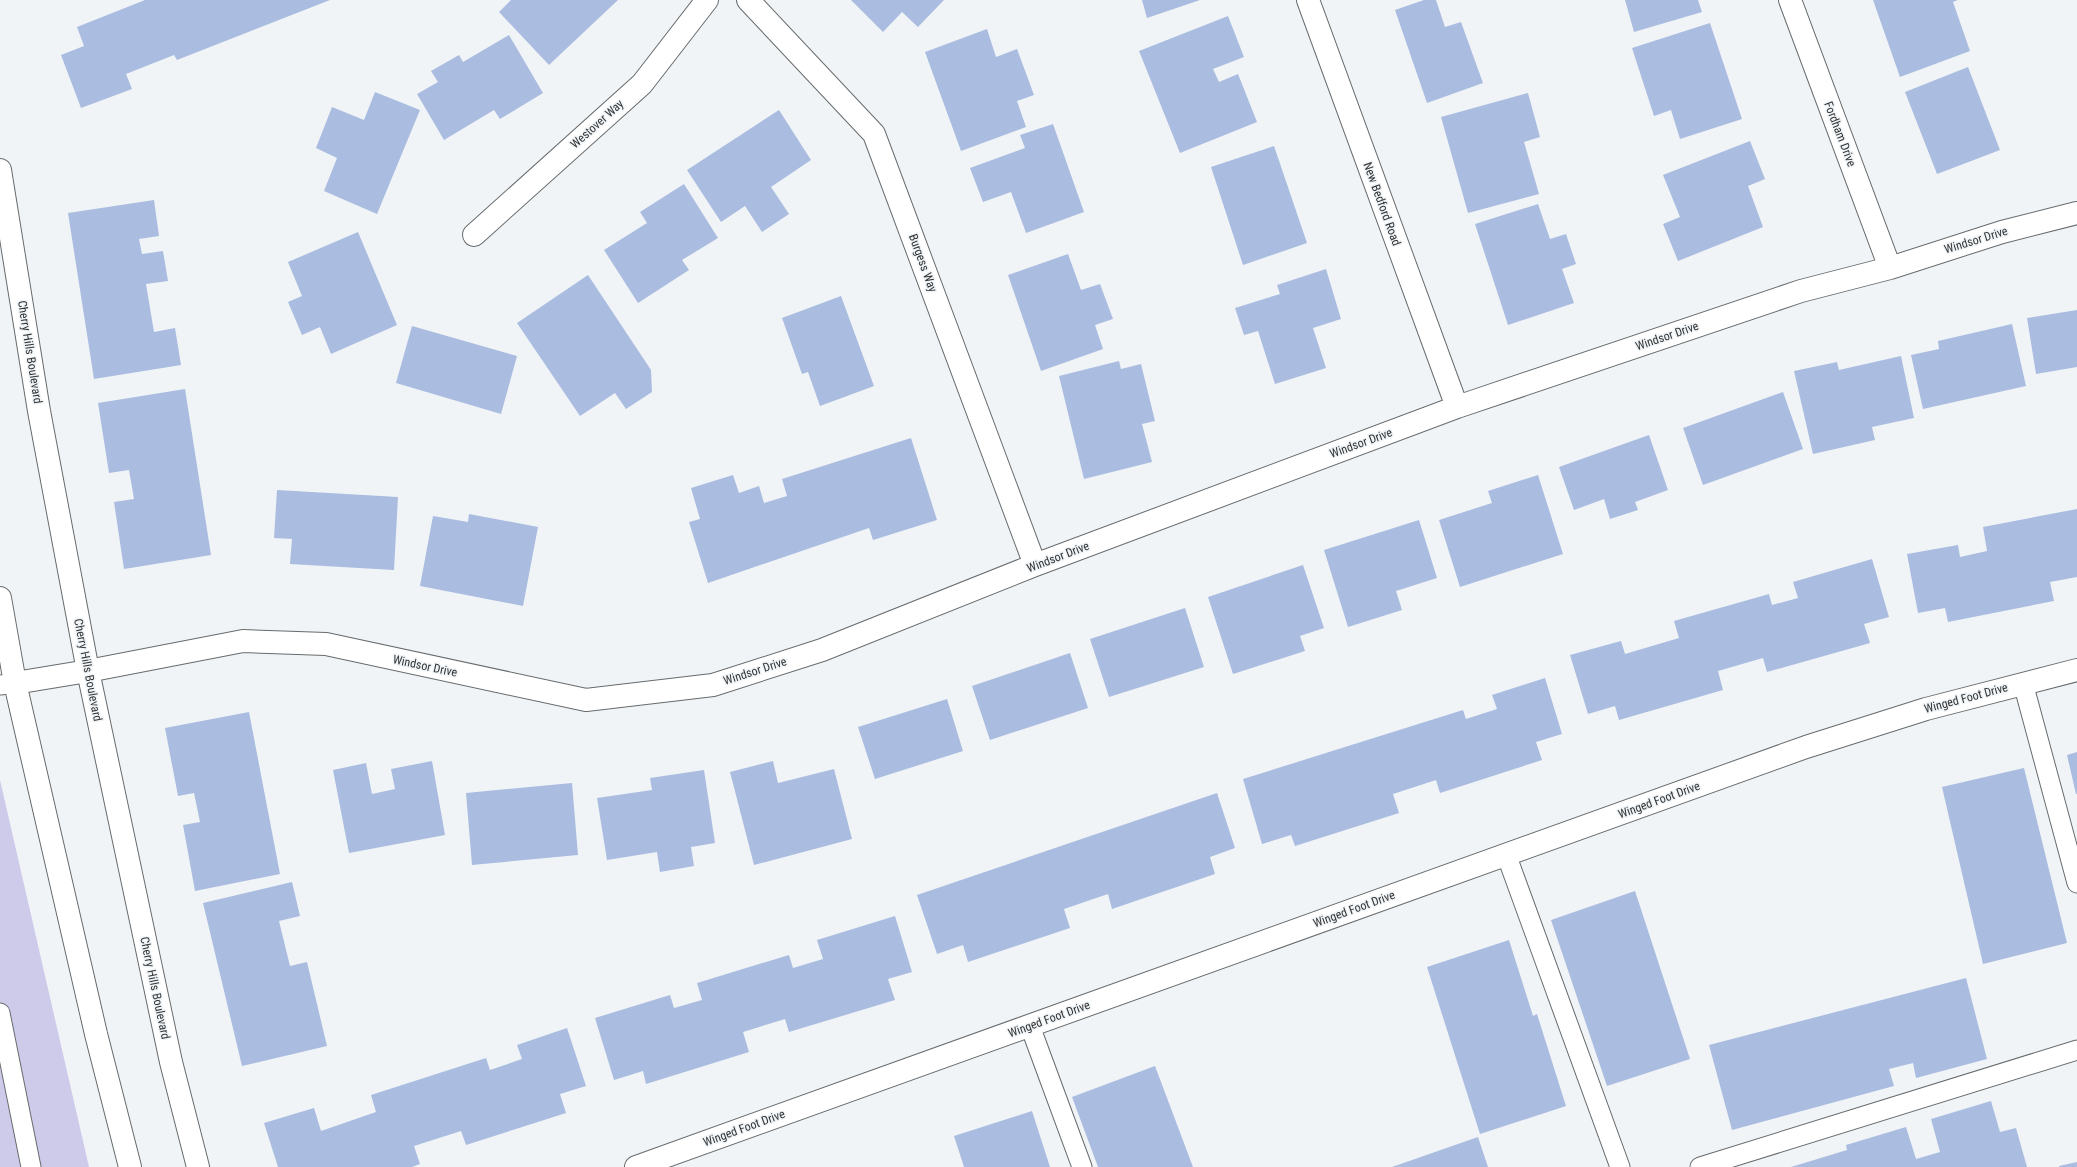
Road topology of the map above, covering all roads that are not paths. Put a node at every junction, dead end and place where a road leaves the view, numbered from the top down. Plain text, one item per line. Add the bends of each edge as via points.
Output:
1 (707, 0) edge
2 (748, 0) edge
3 (1308, 0) edge
4 (1790, 0) edge
5 (0, 170) edge
6 (2077, 213) edge
7 (474, 235) dead end
8 (1890, 268) junction
9 (1457, 407) junction
10 (1035, 565) junction
11 (0, 598) edge
12 (2077, 670) edge
13 (88, 671) junction
14 (8, 684) edge
15 (2023, 684) junction
16 (1506, 854) junction
17 (2077, 883) edge
18 (0, 1013) edge
19 (1030, 1026) junction
20 (2077, 1050) edge
21 (31, 1167) edge
22 (130, 1167) edge
23 (198, 1167) edge
24 (636, 1167) edge
25 (1082, 1167) edge
26 (1620, 1167) edge
27 (1700, 1167) edge

1 - 7 street, Westover Way via 642,84
2 - 10 street, Burgess Way via 874,134
3 - 9 street, New Bedford Road
4 - 8 street, Fordham Drive
5 - 13 street, Cherry Hills Boulevard via 39,411
6 - 8 street, Windsor Drive via 2002,232
8 - 9 street, Windsor Drive via 1801,291
9 - 10 street, Windsor Drive
10 - 13 street, Windsor Drive via 822,650 713,684 586,700 326,644 243,641
11 - 14 street
12 - 15 street, Winged Foot Drive
13 - 14 street, Windsor Drive
13 - 23 street, Cherry Hills Boulevard via 171,1062
14 - 22 street
15 - 16 street, Winged Foot Drive via 1926,709 1806,747
15 - 17 lane
16 - 19 street, Winged Foot Drive
16 - 26 lane
18 - 21 lane
19 - 24 street, Winged Foot Drive
19 - 25 lane
20 - 27 lane

